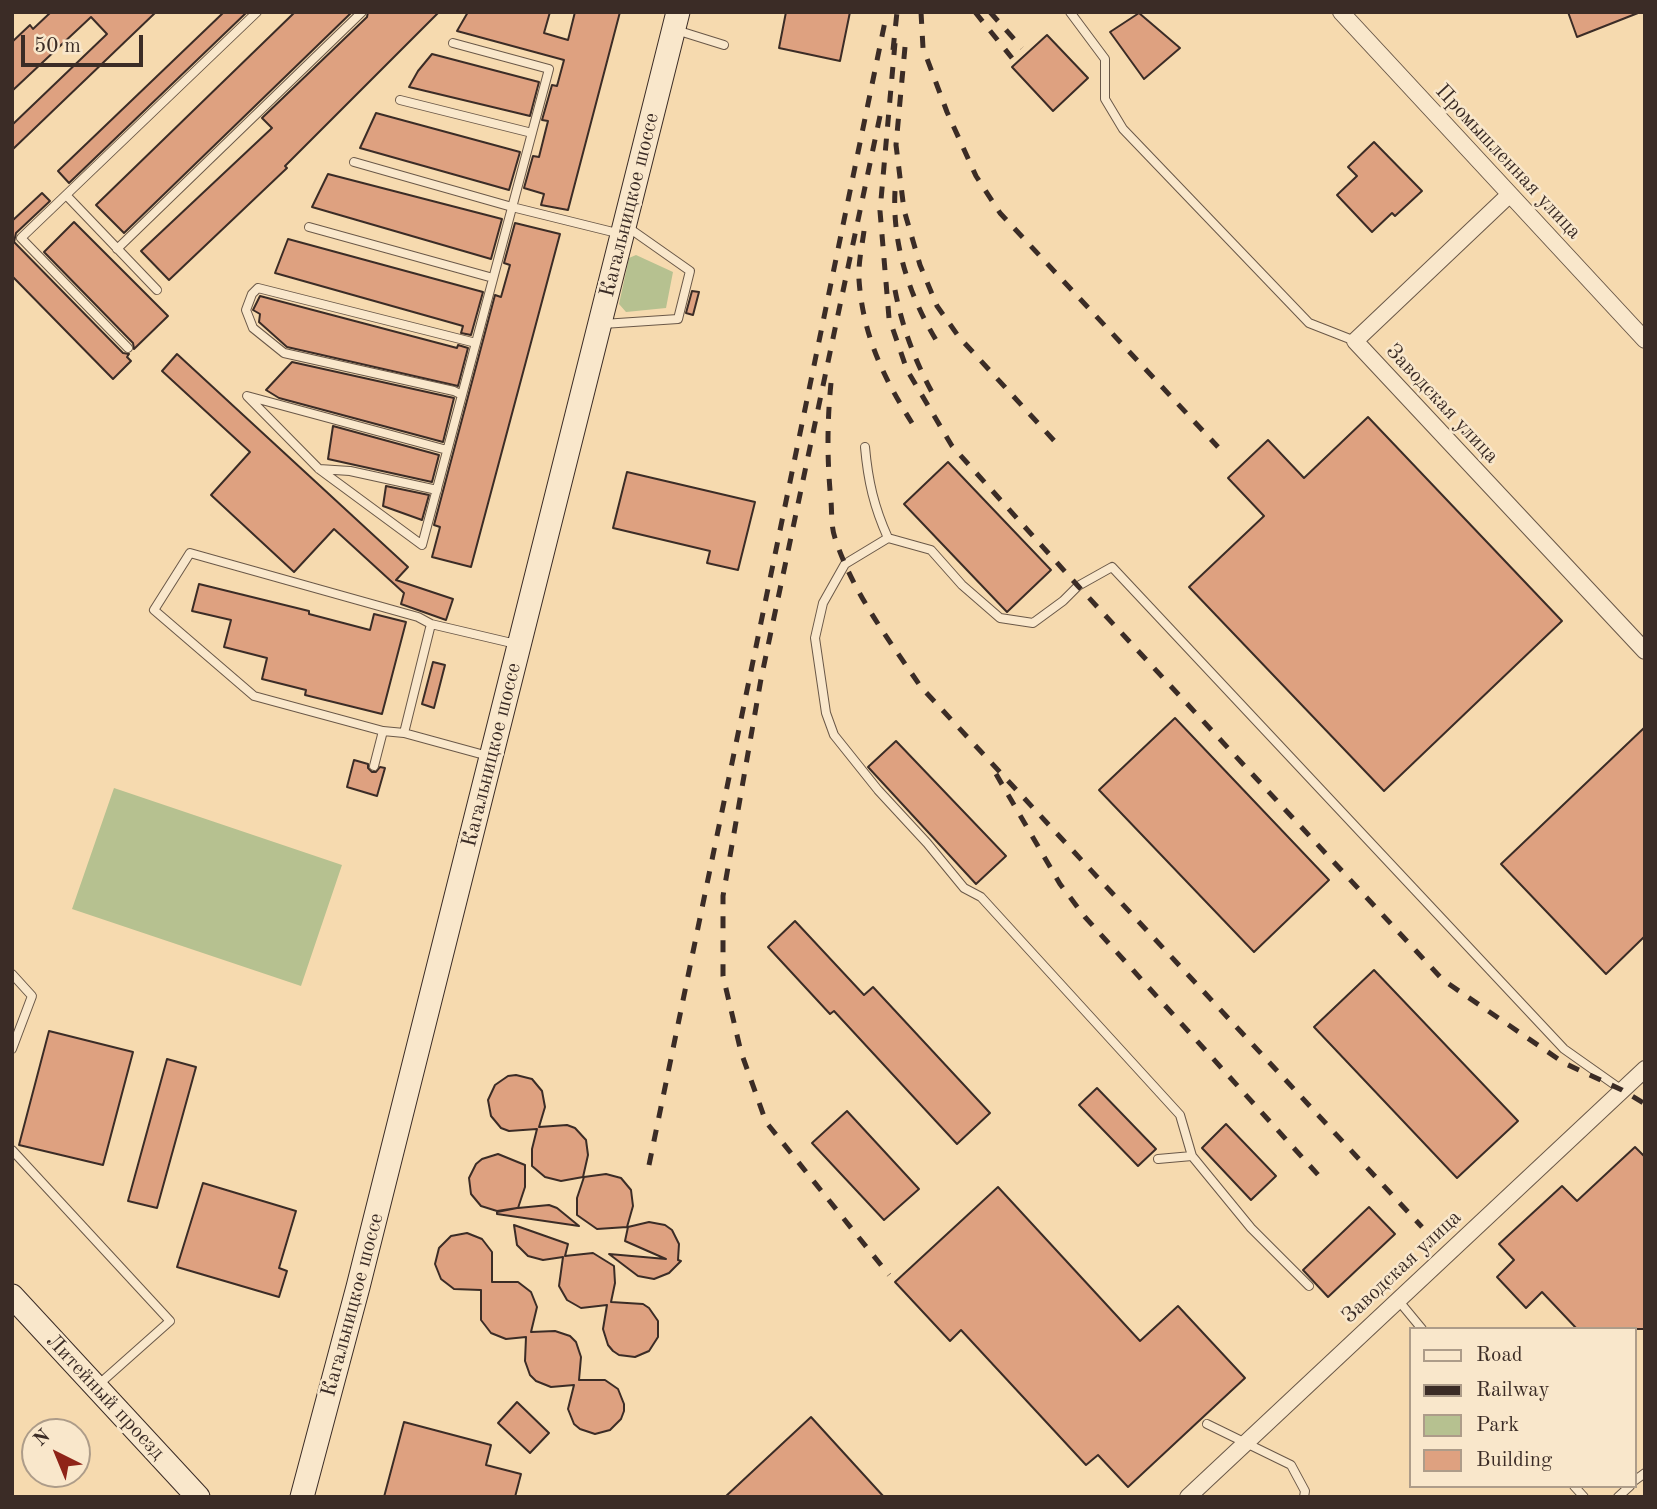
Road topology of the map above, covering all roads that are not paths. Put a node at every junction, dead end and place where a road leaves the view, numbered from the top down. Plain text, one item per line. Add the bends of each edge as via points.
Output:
1 (257, 12) edge
2 (362, 12) edge
3 (1070, 12) edge
4 (1341, 12) edge
5 (676, 21) edge
6 (453, 43) dead end
7 (724, 45) dead end
8 (400, 100) dead end
9 (532, 133) junction
10 (354, 162) dead end
11 (66, 194) junction
12 (1509, 195) junction
13 (512, 207) junction
14 (309, 227) dead end
15 (624, 229) junction
16 (117, 249) junction
17 (493, 278) junction
18 (157, 290) dead end
19 (600, 324) junction
20 (1645, 340) edge
21 (1355, 341) junction
22 (476, 343) junction
23 (128, 348) dead end
24 (462, 395) junction
25 (866, 447) dead end
26 (447, 450) junction
27 (319, 469) junction
28 (437, 490) junction
29 (888, 538) junction
30 (431, 624) junction
31 (519, 645) junction
32 (1645, 651) edge
33 (383, 731) junction
34 (404, 733) junction
35 (491, 756) junction
36 (374, 766) dead end
37 (12, 974) edge
38 (12, 1049) edge
39 (1645, 1069) edge
40 (1622, 1090) junction
41 (12, 1150) edge
42 (1192, 1156) junction
43 (1158, 1159) dead end
44 (1309, 1286) dead end
45 (12, 1296) edge
46 (1398, 1300) junction
47 (1420, 1327) edge
48 (96, 1387) junction
49 (1207, 1424) dead end
50 (1245, 1443) junction
51 (198, 1497) edge
52 (302, 1497) edge
53 (1188, 1497) edge
54 (1304, 1497) edge

1 - 11 lane
2 - 16 lane
3 - 21 lane via 1105,58 1105,99 1123,129 1309,323
4 - 12 street, Промышленная улица
5 - 7 lane
5 - 15 main road, Кагальницкое шоссе
6 - 9 lane via 549,69
8 - 9 lane
9 - 13 lane
10 - 13 lane
11 - 16 lane
11 - 23 lane via 21,238
12 - 20 street, Промышленная улица
12 - 21 street, Заводская улица
13 - 15 lane
13 - 17 lane
14 - 17 lane
15 - 19 main road, Кагальницкое шоссе
15 - 19 lane via 690,271 678,319
16 - 18 lane
17 - 22 lane
19 - 31 main road, Кагальницкое шоссе
21 - 32 street, Заводская улица
22 - 24 lane
22 - 24 lane via 258,288 246,310 253,328 284,353
24 - 26 lane
25 - 29 lane via 868,482
26 - 27 lane via 247,396
26 - 28 lane
27 - 28 lane
27 - 28 lane via 422,545
29 - 40 lane via 931,550 1000,618 1033,623 1078,586 1112,567 1564,1049
29 - 42 lane via 845,564 822,603 815,639 834,736 964,888 981,897 1180,1115
30 - 31 lane
30 - 33 lane via 190,553 154,610 254,696
30 - 34 lane
31 - 35 main road, Кагальницкое шоссе
33 - 34 lane
33 - 36 lane
34 - 35 lane
35 - 52 main road, Кагальницкое шоссе
37 - 38 lane via 32,996
39 - 40 street, Заводская улица
40 - 46 street, Заводская улица
41 - 48 lane via 170,1321
42 - 43 lane
42 - 44 lane via 1251,1228
45 - 48 main road, Литейный проезд
46 - 47 lane
46 - 50 street, Заводская улица
48 - 51 main road, Литейный проезд
49 - 50 lane
50 - 53 street, Заводская улица
50 - 54 lane via 1291,1465

